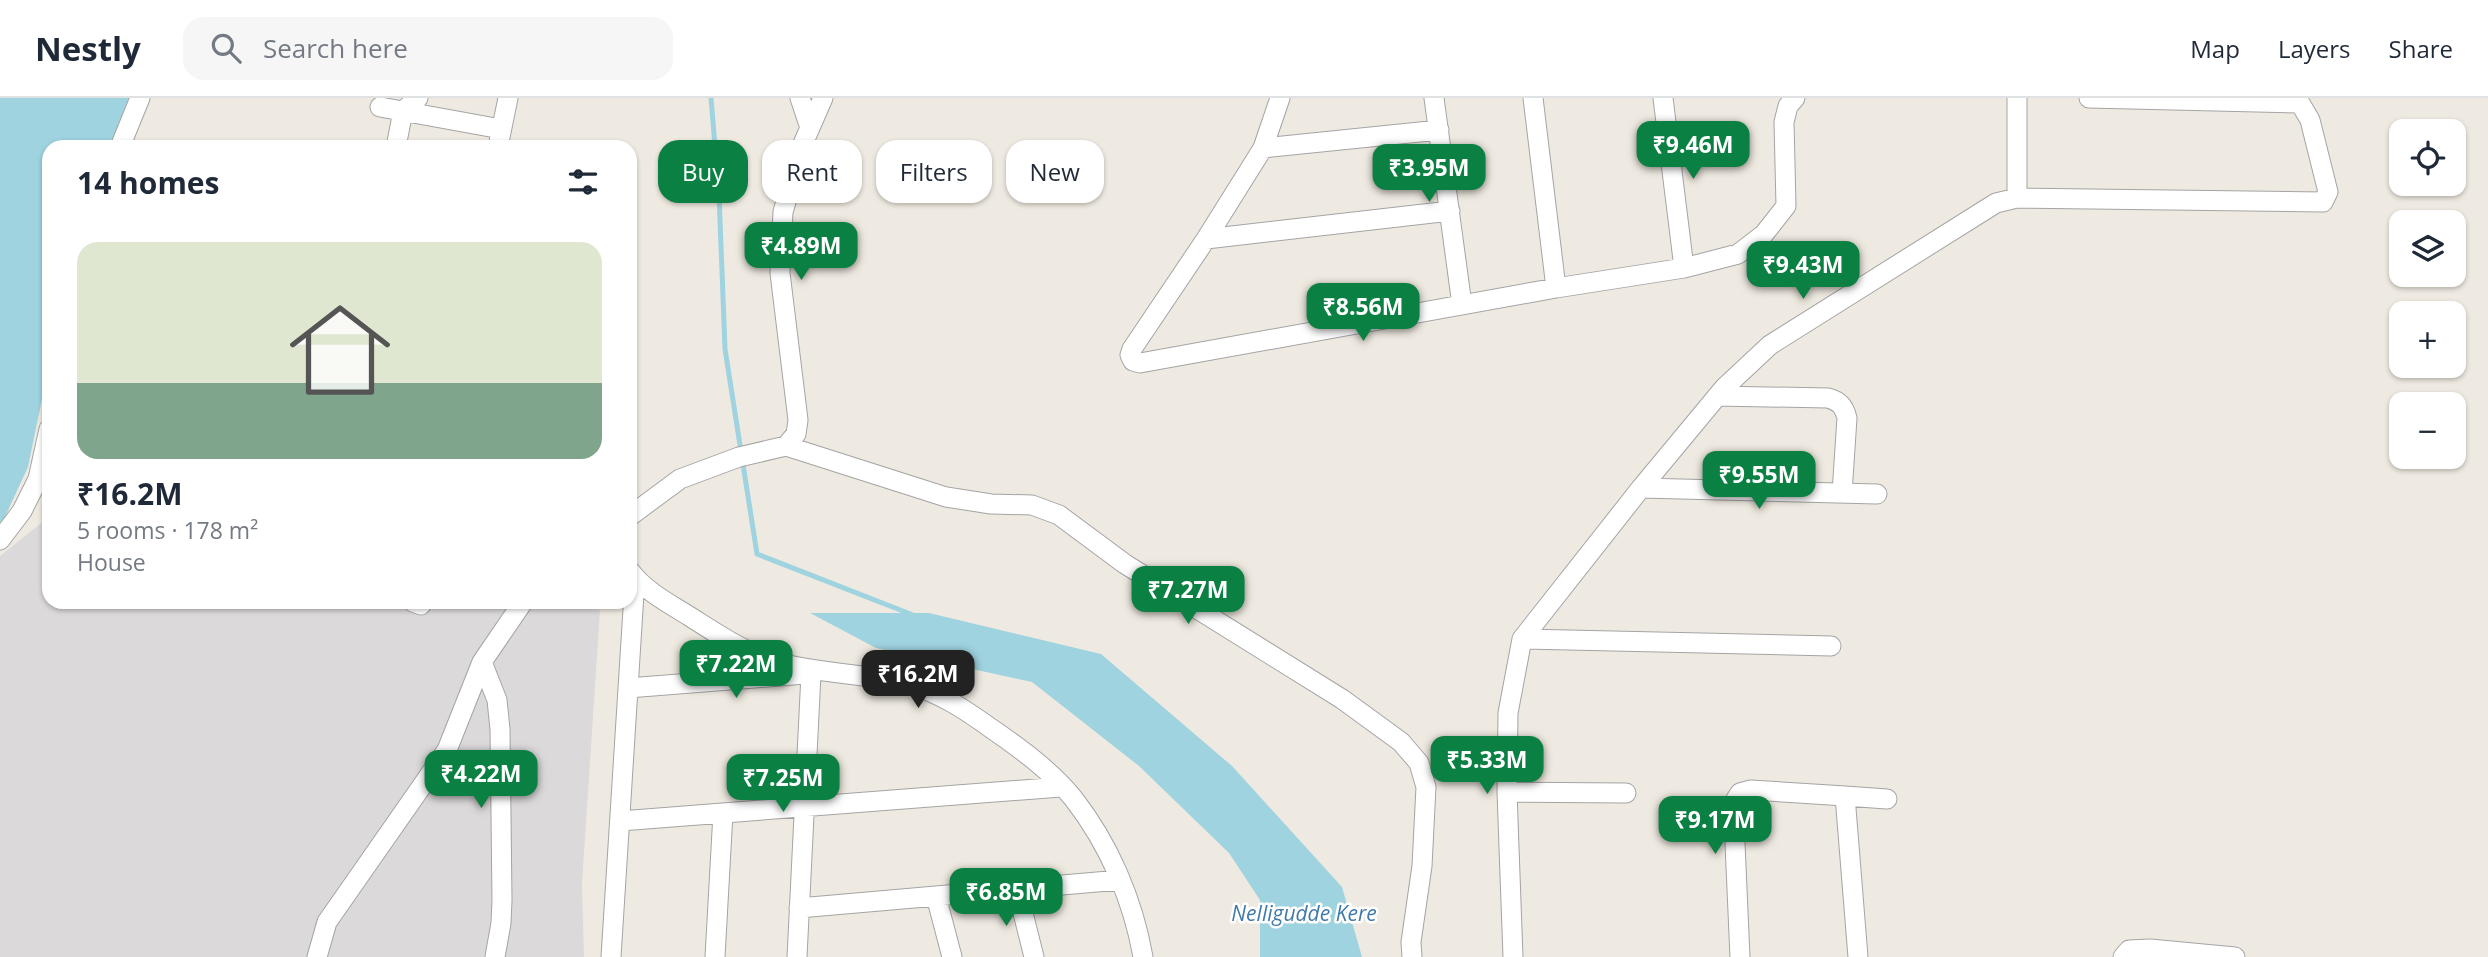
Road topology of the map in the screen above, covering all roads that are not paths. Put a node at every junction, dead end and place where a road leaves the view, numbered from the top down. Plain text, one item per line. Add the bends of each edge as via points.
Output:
1 (140, 98) edge
2 (418, 98) edge
3 (508, 98) edge
4 (800, 98) edge
5 (823, 98) edge
6 (1280, 98) edge
7 (1434, 98) edge
8 (1534, 98) edge
9 (1663, 98) edge
10 (1795, 98) edge
11 (2017, 98) edge
12 (2089, 98) edge
13 (392, 105) edge
14 (810, 128) junction
15 (1439, 130) junction
16 (499, 138) edge
17 (123, 140) edge
18 (395, 140) edge
19 (1262, 148) junction
20 (2017, 198) junction
21 (1450, 211) junction
22 (1206, 239) junction
23 (1684, 268) junction
24 (1556, 288) junction
25 (1462, 305) junction
26 (1717, 396) junction
27 (786, 446) junction
28 (42, 461) edge
29 (1641, 488) junction
30 (1842, 493) junction
31 (1877, 494) dead end
32 (637, 511) edge
33 (1, 537) edge
34 (637, 578) edge
35 (518, 609) edge
36 (631, 609) edge
37 (1522, 639) junction
38 (1831, 646) dead end
39 (482, 662) junction
40 (840, 672) junction
41 (811, 674) junction
42 (628, 688) junction
43 (1061, 787) junction
44 (1507, 792) junction
45 (1626, 793) dead end
46 (1845, 796) junction
47 (1887, 799) dead end
48 (804, 807) junction
49 (723, 813) junction
50 (620, 821) junction
51 (1120, 880) junction
52 (1017, 889) junction
53 (936, 896) junction
54 (799, 908) junction
55 (317, 957) edge
56 (495, 957) edge
57 (611, 957) edge
58 (715, 957) edge
59 (797, 957) edge
60 (952, 957) edge
61 (1034, 957) edge
62 (1143, 957) edge
63 (1412, 957) edge
64 (1513, 957) edge
65 (1740, 957) edge
66 (1858, 957) edge
67 (2123, 957) edge
68 (2235, 957) edge

1 - 17 street
2 - 13 street
3 - 16 street
4 - 14 street
5 - 14 street
6 - 19 street
7 - 15 street
8 - 24 street
9 - 23 street
10 - 23 street via 1784,122 1786,206 1764,234 1738,254
11 - 20 street
12 - 20 street via 2300,103 2310,120 2328,192 2323,202
13 - 16 street
13 - 18 street
14 - 27 street via 783,212 780,273 798,420 796,434
15 - 19 street
15 - 21 street
19 - 22 street
20 - 26 street via 1996,203 1770,345
21 - 22 street
21 - 25 street
22 - 25 street via 1132,349 1133,361
23 - 24 street
24 - 25 street
26 - 29 street
26 - 30 street via 1837,400 1847,418
27 - 32 street via 738,457 680,479
27 - 63 street via 946,497 1032,505 1059,515 1125,564 1342,699 1401,742 1419,763 1426,787
28 - 33 street via 22,511
29 - 30 street
29 - 37 street
30 - 31 street
34 - 40 street via 657,596 744,650 804,668
35 - 39 street
36 - 42 street
37 - 38 street
37 - 44 street via 1508,713
39 - 55 street via 447,750 327,922
39 - 56 street via 497,700 500,729 502,900
40 - 41 street
40 - 43 street via 912,685 945,699 1018,747
41 - 42 street
41 - 48 street
42 - 50 street
43 - 48 street
43 - 51 street via 1091,825
44 - 45 street
44 - 64 street
46 - 47 street
46 - 65 street via 1751,790 1736,799
46 - 66 street
48 - 49 street
48 - 54 street
49 - 50 street
49 - 58 street
50 - 57 street
51 - 52 street
51 - 62 street
52 - 53 street
52 - 61 street
53 - 54 street
53 - 60 street
54 - 59 street
67 - 68 street via 2129,950 2150,949

